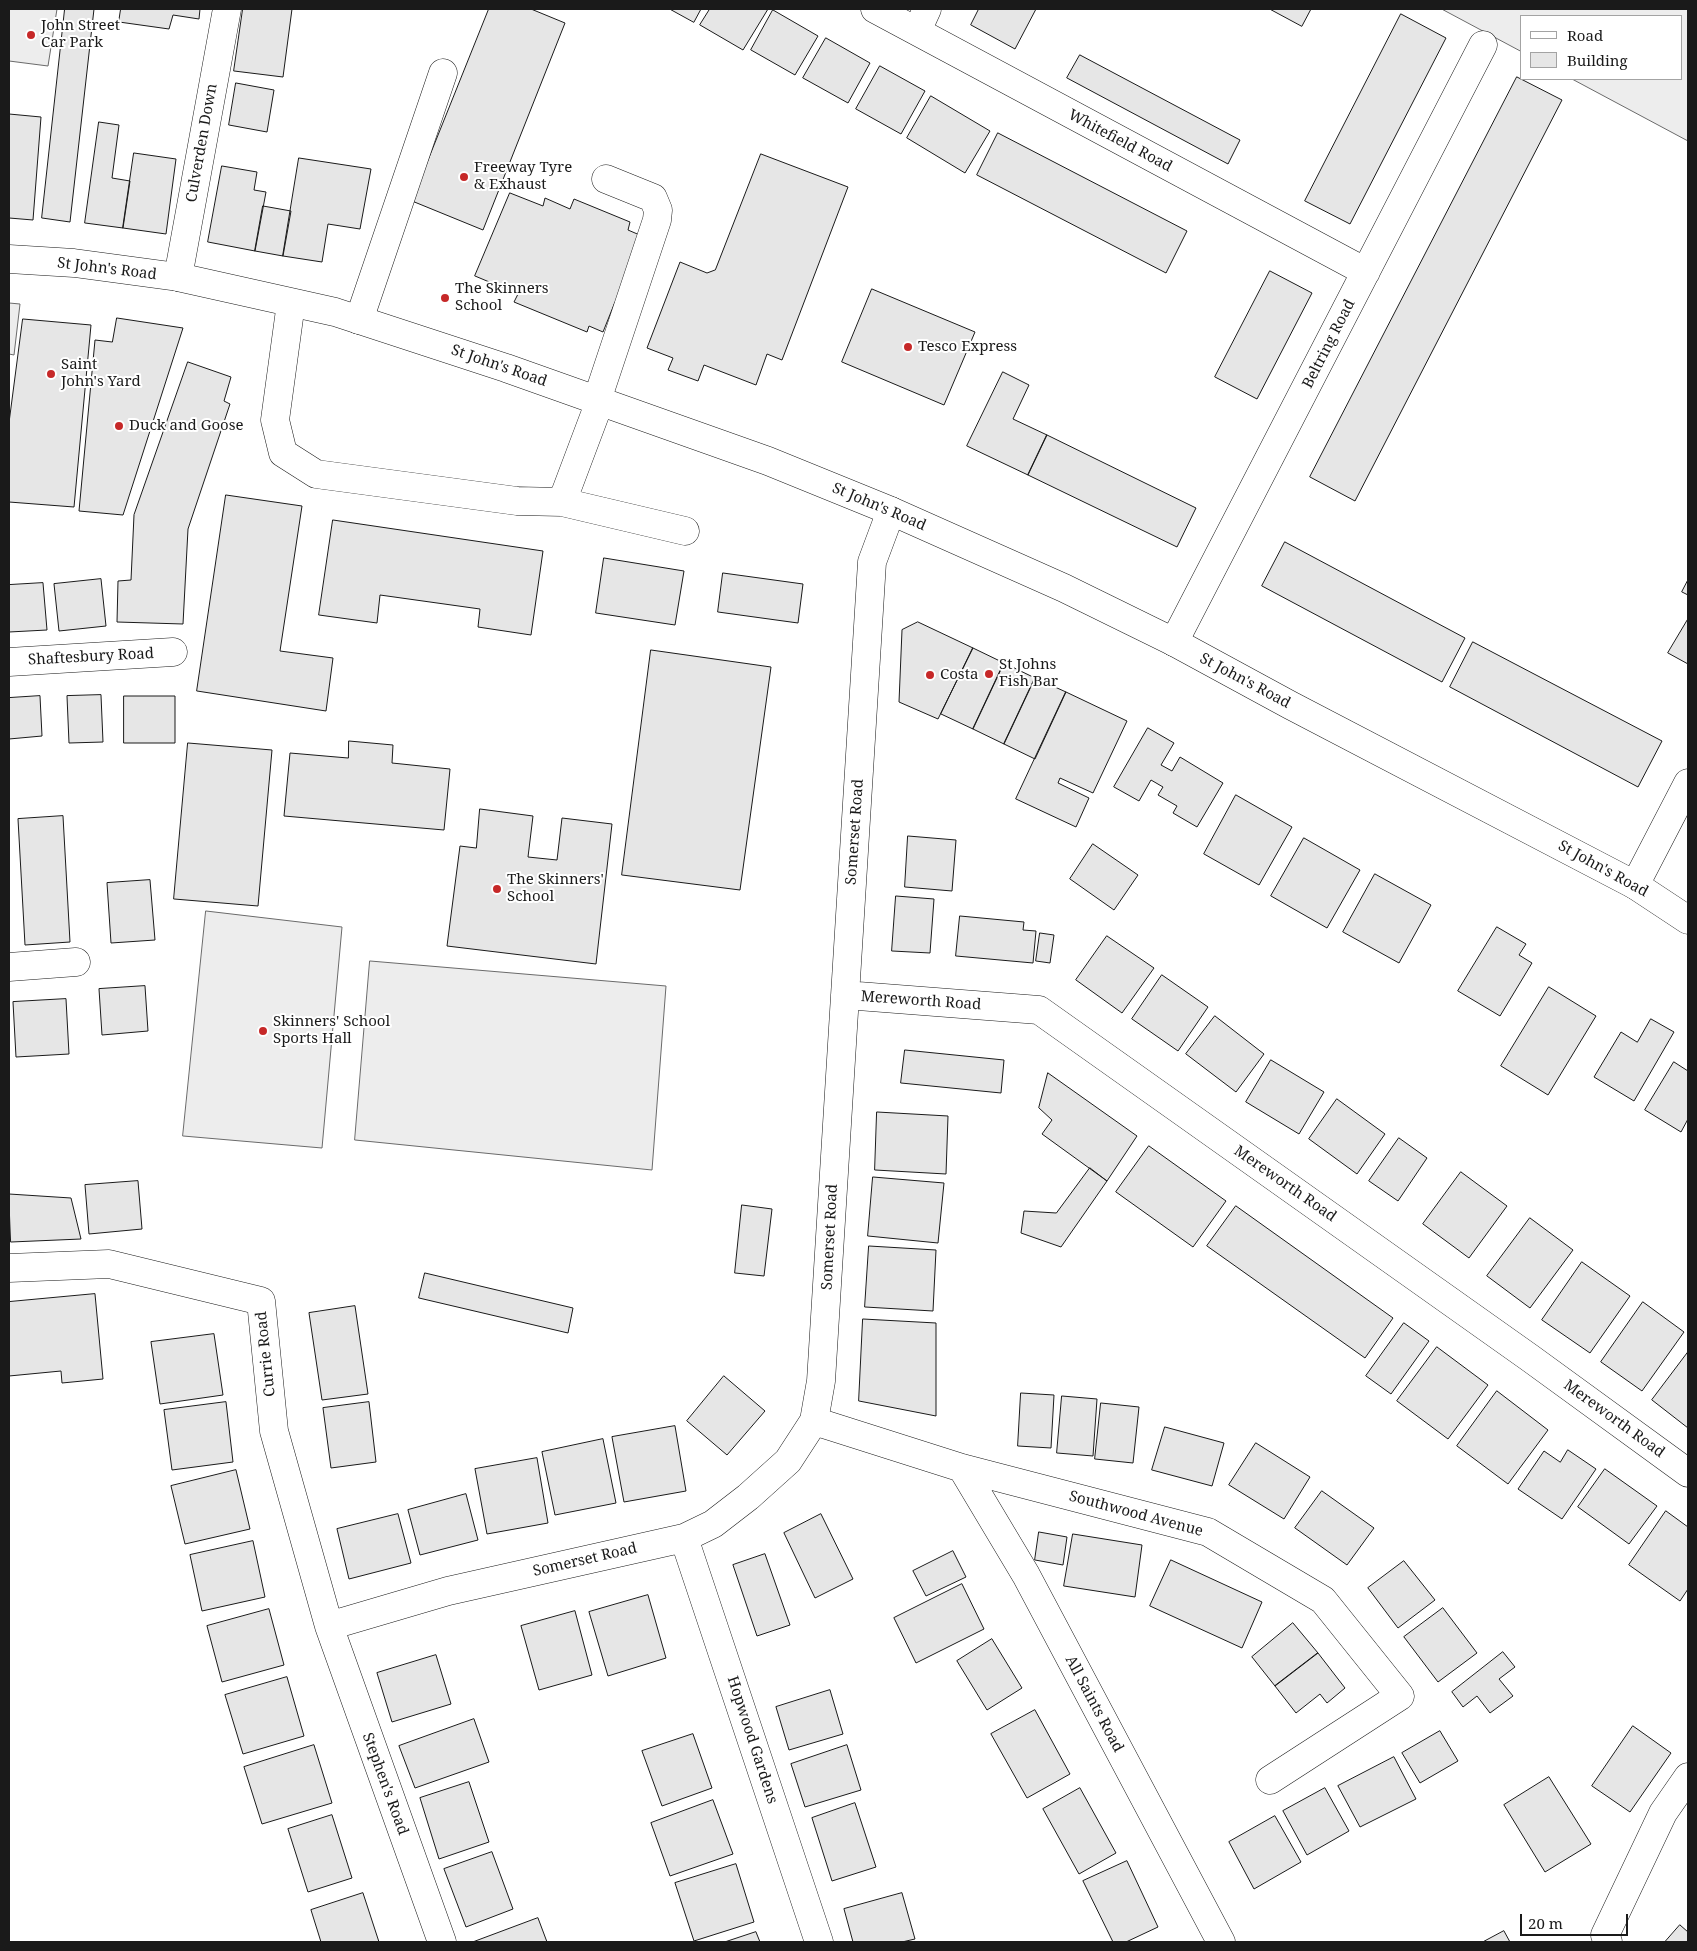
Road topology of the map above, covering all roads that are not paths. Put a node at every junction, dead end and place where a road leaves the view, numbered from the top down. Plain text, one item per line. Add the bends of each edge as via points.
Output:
1 (227, 9) edge
2 (876, 9) edge
3 (922, 20) edge
4 (1483, 45) dead end
5 (442, 73) dead end
6 (606, 179) dead end
7 (9, 258) edge
8 (1366, 272) junction
9 (178, 277) junction
10 (291, 302) junction
11 (359, 320) junction
12 (599, 400) junction
13 (562, 502) junction
14 (891, 511) junction
15 (685, 532) dead end
16 (1174, 642) junction
17 (173, 652) dead end
18 (9, 662) edge
19 (1688, 783) edge
20 (1634, 885) junction
21 (1688, 920) edge
22 (76, 962) dead end
23 (9, 966) edge
24 (845, 995) junction
25 (9, 1268) edge
26 (814, 1421) junction
27 (962, 1468) junction
28 (1688, 1473) edge
29 (684, 1538) junction
30 (328, 1626) junction
31 (1688, 1777) edge
32 (1270, 1780) dead end
33 (442, 1942) edge
34 (819, 1942) edge
35 (1221, 1942) edge
36 (1608, 1942) edge

1 - 9 main road, Culverden Down
2 - 3 main road, Whitefield Road
3 - 8 main road, Whitefield Road
4 - 8 main road, Beltring Road
5 - 11 main road
6 - 12 main road via 653,198 658,210
7 - 9 main road, St John's Road
8 - 16 main road, Beltring Road
9 - 10 main road, St John's Road
10 - 11 main road, St John's Road
10 - 13 main road via 275,420 283,453 316,474 517,501
11 - 12 main road, St John's Road
12 - 13 main road
12 - 14 main road, St John's Road via 768,461
13 - 15 main road
14 - 16 main road, St John's Road via 1064,588
14 - 24 main road, Somerset Road via 872,562
16 - 20 main road, St John's Road
17 - 18 main road, Shaftesbury Road
19 - 20 main road
20 - 21 main road, St John's Road
22 - 23 main road
24 - 26 main road, Somerset Road via 821,1381
24 - 28 main road, Mereworth Road via 1039,1010
25 - 30 main road, Currie Road via 109,1264 260,1301 274,1431
26 - 27 main road, Southwood Avenue
26 - 29 main road, Somerset Road via 788,1461 713,1524
27 - 32 main road, Southwood Avenue via 1208,1532 1323,1600 1400,1696
27 - 35 main road, All Saints Road via 1026,1575
29 - 30 main road, Somerset Road via 448,1591
29 - 34 main road, Hopwood Gardens
30 - 33 main road, Stephen's Road
31 - 36 main road via 1663,1813 1605,1935

